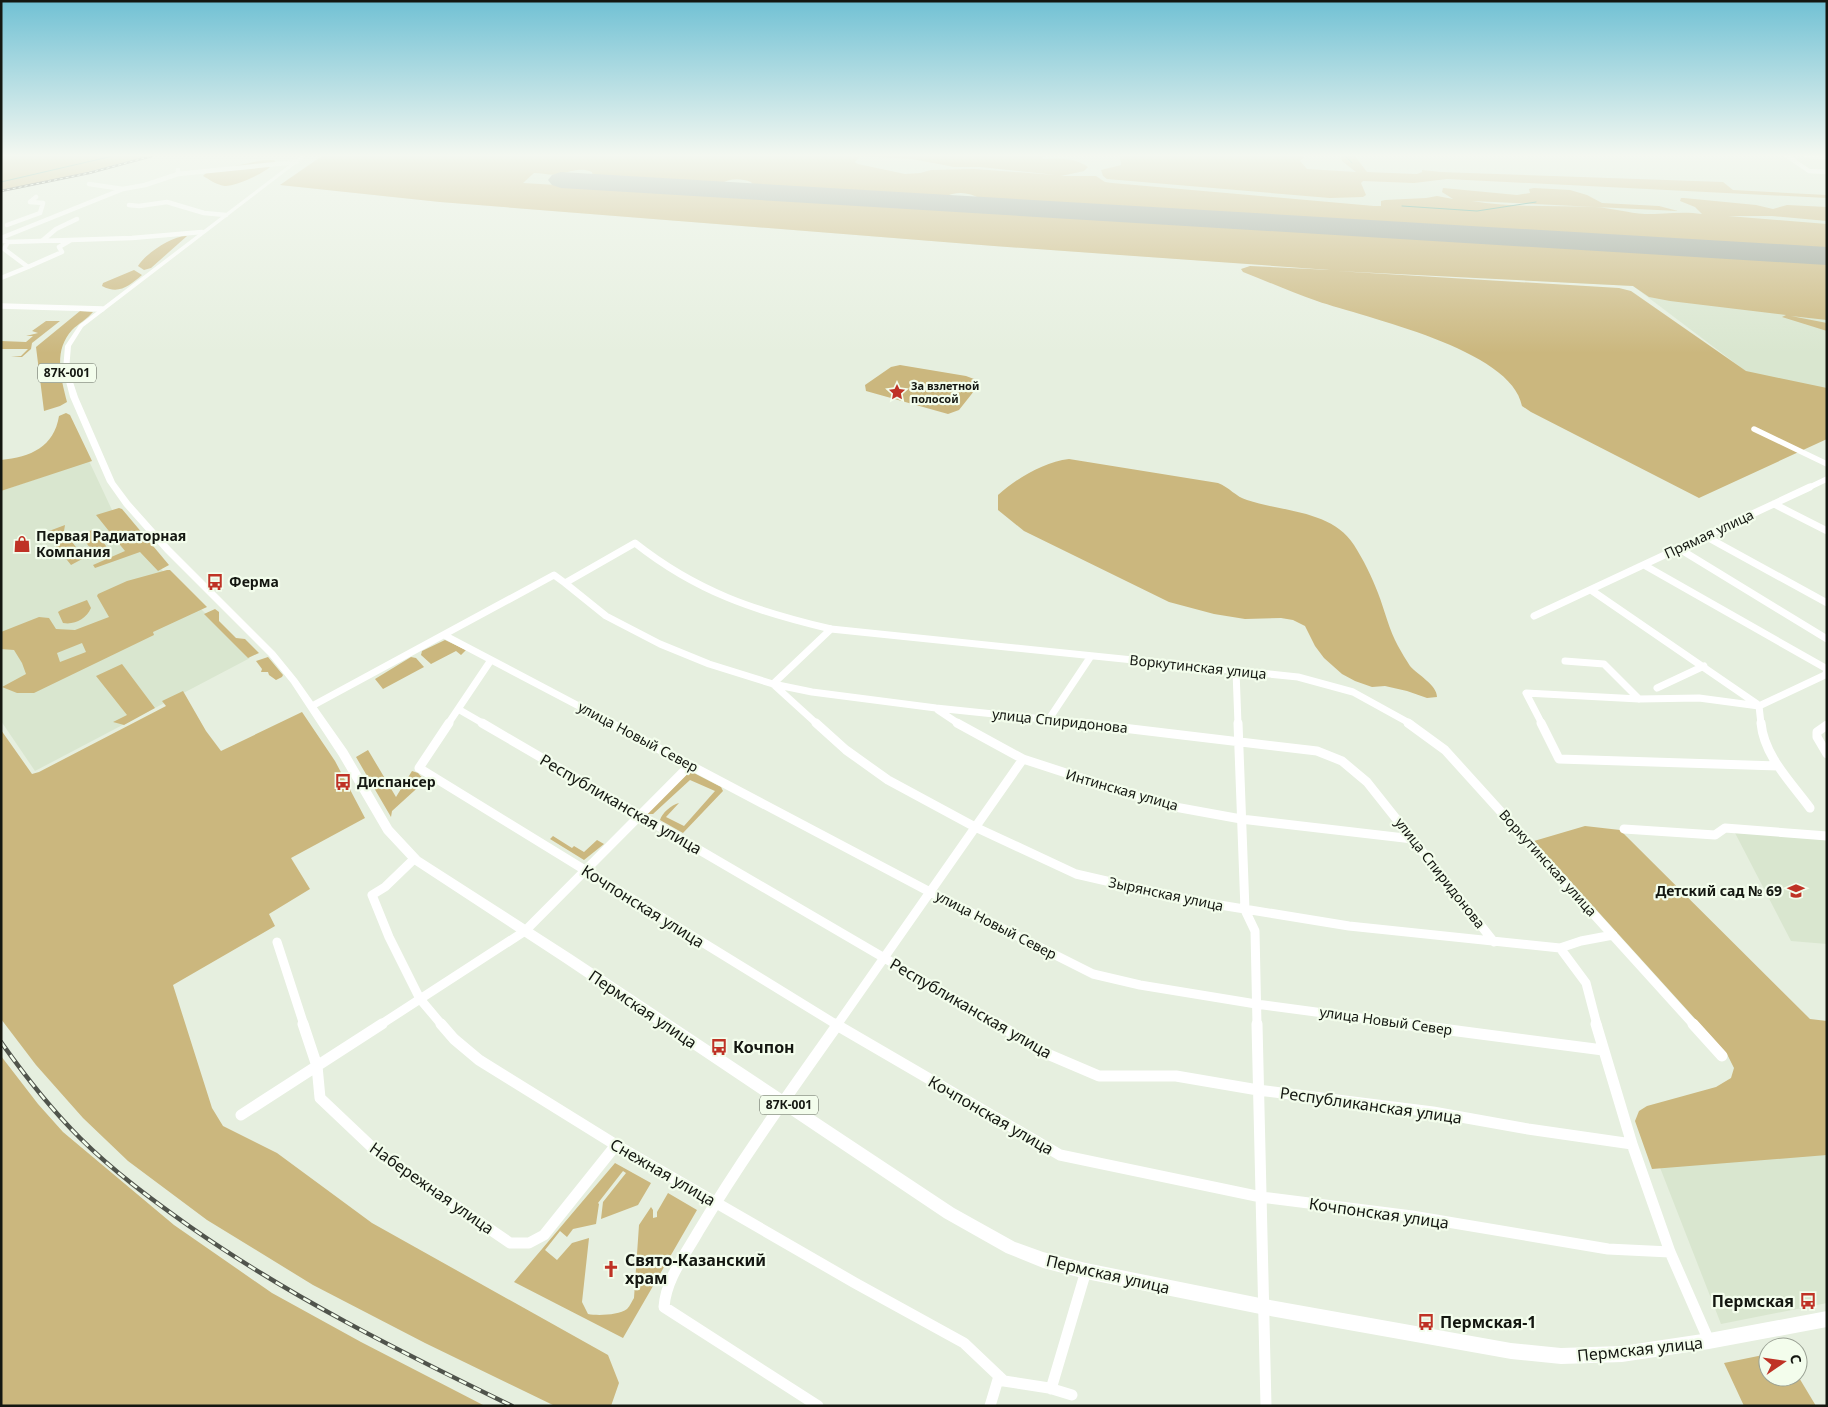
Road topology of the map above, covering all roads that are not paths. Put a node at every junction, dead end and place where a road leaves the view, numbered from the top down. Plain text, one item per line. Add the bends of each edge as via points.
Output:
1 (41, 222) edge
2 (71, 222) edge
3 (217, 222) edge
4 (4, 225) edge
5 (25, 228) junction
6 (202, 232) junction
7 (1, 239) edge
8 (43, 240) junction
9 (72, 240) junction
10 (8, 242) junction
11 (1, 245) edge
12 (28, 267) junction
13 (1, 278) edge
14 (1, 306) edge
15 (102, 309) junction
16 (1754, 429) dead end
17 (1827, 464) edge
18 (1827, 479) edge
19 (1774, 504) junction
20 (1827, 531) edge
21 (1705, 536) junction
22 (1678, 548) junction
23 (1644, 565) junction
24 (565, 583) junction
25 (1591, 590) junction
26 (1827, 603) edge
27 (1534, 616) dead end
28 (831, 629) junction
29 (444, 635) junction
30 (1827, 638) edge
31 (1091, 656) junction
32 (491, 660) junction
33 (1565, 661) dead end
34 (1704, 666) junction
35 (1236, 671) junction
36 (1826, 673) edge
37 (773, 684) junction
38 (1657, 688) dead end
39 (1639, 699) junction
40 (312, 706) junction
41 (1758, 706) junction
42 (936, 708) junction
43 (458, 709) junction
44 (1048, 719) junction
45 (1827, 725) edge
46 (1239, 741) junction
47 (1827, 754) edge
48 (1023, 759) junction
49 (690, 765) junction
50 (1778, 766) junction
51 (1810, 808) dead end
52 (640, 815) junction
53 (1241, 819) junction
54 (975, 827) junction
55 (1624, 829) dead end
56 (1827, 836) edge
57 (1413, 839) junction
58 (414, 859) junction
59 (585, 870) junction
60 (930, 892) junction
61 (1245, 910) junction
62 (525, 930) junction
63 (1613, 935) junction
64 (277, 942) dead end
65 (1494, 942) junction
66 (1560, 948) junction
67 (884, 957) junction
68 (420, 999) junction
69 (1256, 1004) junction
70 (837, 1025) junction
71 (1603, 1050) junction
72 (1722, 1056) dead end
73 (317, 1066) junction
74 (1258, 1090) junction
75 (784, 1101) junction
76 (241, 1115) dead end
77 (1632, 1144) junction
78 (616, 1145) junction
79 (1261, 1197) junction
80 (716, 1202) junction
81 (1670, 1252) junction
82 (1086, 1271) junction
83 (1265, 1307) junction
84 (1827, 1319) edge
85 (1709, 1341) junction
86 (999, 1376) junction
87 (1051, 1389) junction
88 (1072, 1395) dead end
89 (818, 1406) edge
90 (990, 1406) edge
91 (1266, 1406) edge

1 - 5 street
2 - 8 street
3 - 6 main road, Пермская улица / 87К-001
4 - 5 street
5 - 7 street
6 - 9 street
6 - 15 main road, Пермская улица / 87К-001
7 - 10 street
8 - 9 street
8 - 10 street
9 - 12 street via 59,247 62,252 56,256
10 - 11 street
10 - 12 street via 4,249
12 - 13 street
14 - 15 street
15 - 40 main road, Пермская улица / 87К-001 via 76,332 68,346 66,360 68,380 111,482 168,550 272,654
16 - 17 street
18 - 19 street, Прямая улица
19 - 20 street
19 - 21 street, Прямая улица
21 - 22 street, Прямая улица
21 - 26 street
22 - 23 street, Прямая улица
22 - 30 street
23 - 25 street, Прямая улица
23 - 36 street
24 - 28 street, Воркутинская улица via 635,543 678,575 722,598 782,618
24 - 29 street via 554,575
24 - 37 street, улица Спиридонова via 606,616 660,644 709,664
25 - 27 street, Прямая улица
25 - 34 street
28 - 31 street, Воркутинская улица
28 - 37 street
29 - 32 street, улица Новый Север
29 - 40 street
31 - 35 street, Воркутинская улица
31 - 44 street
32 - 43 street
32 - 49 street, улица Новый Север
33 - 39 street via 1604,664
34 - 38 street
34 - 41 street
35 - 46 street
35 - 63 street, Воркутинская улица via 1298,677 1353,692 1414,726 1446,750
36 - 41 street
37 - 42 street, улица Спиридонова
37 - 54 street, Зырянская улица via 846,750 888,780
39 - 41 street via 1699,698
39 - 50 street via 1526,693 1559,759
40 - 58 main road, Пермская улица / 87К-001 via 388,830
41 - 50 street via 1762,737
42 - 44 street, улица Спиридонова
42 - 48 street, Интинская улица
43 - 52 street, Республиканская улица
43 - 59 street, Кочпонская улица via 419,768
44 - 46 street, улица Спиридонова
45 - 47 street via 1817,732
46 - 53 street
46 - 57 street, улица Спиридонова via 1317,750 1342,761 1367,782
48 - 53 street, Интинская улица via 1164,805
48 - 54 street
49 - 52 street
49 - 60 street, улица Новый Север
50 - 51 street
52 - 59 street
52 - 67 street, Республиканская улица
53 - 57 street, Интинская улица
53 - 61 street
54 - 60 street
54 - 61 street, Зырянская улица via 1076,874
55 - 56 street via 1715,835 1725,828
57 - 65 street, улица Спиридонова
58 - 62 main road, Пермская улица / 87К-001
58 - 68 street, Снежная улица via 372,895
59 - 62 street
59 - 70 street, Кочпонская улица
60 - 67 street
60 - 69 street, улица Новый Север via 1093,974
61 - 65 street, Зырянская улица via 1349,926
61 - 69 street via 1255,931
62 - 68 street
62 - 75 main road, Пермская улица / 87К-001
63 - 66 street, Зырянская улица
63 - 72 street, Воркутинская улица
64 - 73 street, Набережная улица
65 - 66 street, Зырянская улица
66 - 71 street via 1586,983
67 - 70 street
67 - 74 street, Республиканская улица via 1038,1050 1099,1076 1176,1076
68 - 73 street
68 - 78 street, Снежная улица via 454,1039 480,1060
69 - 71 street, улица Новый Север
69 - 74 street
70 - 75 street
70 - 79 street, Кочпонская улица via 1060,1155
71 - 77 street
73 - 76 street
73 - 78 street, Набережная улица via 320,1098 377,1152 510,1243 529,1244 544,1234
74 - 77 street, Республиканская улица via 1433,1112
74 - 79 street
75 - 80 street
75 - 82 main road, Пермская улица / 87К-001 via 977,1230 1011,1248
77 - 81 street
78 - 80 street, Снежная улица
79 - 81 street, Кочпонская улица via 1412,1216 1608,1249
79 - 83 street
80 - 86 street, Снежная улица via 964,1343
80 - 89 street via 664,1293 664,1307
81 - 85 street
82 - 83 main road, Пермская улица / 87К-001
82 - 87 street
83 - 85 main road, Пермская улица / 87К-001 via 1511,1351 1561,1356 1622,1354
83 - 91 street
84 - 85 main road, Пермская улица / 87К-001
86 - 87 street, Снежная улица via 1004,1381
86 - 90 street
87 - 88 street, Снежная улица

